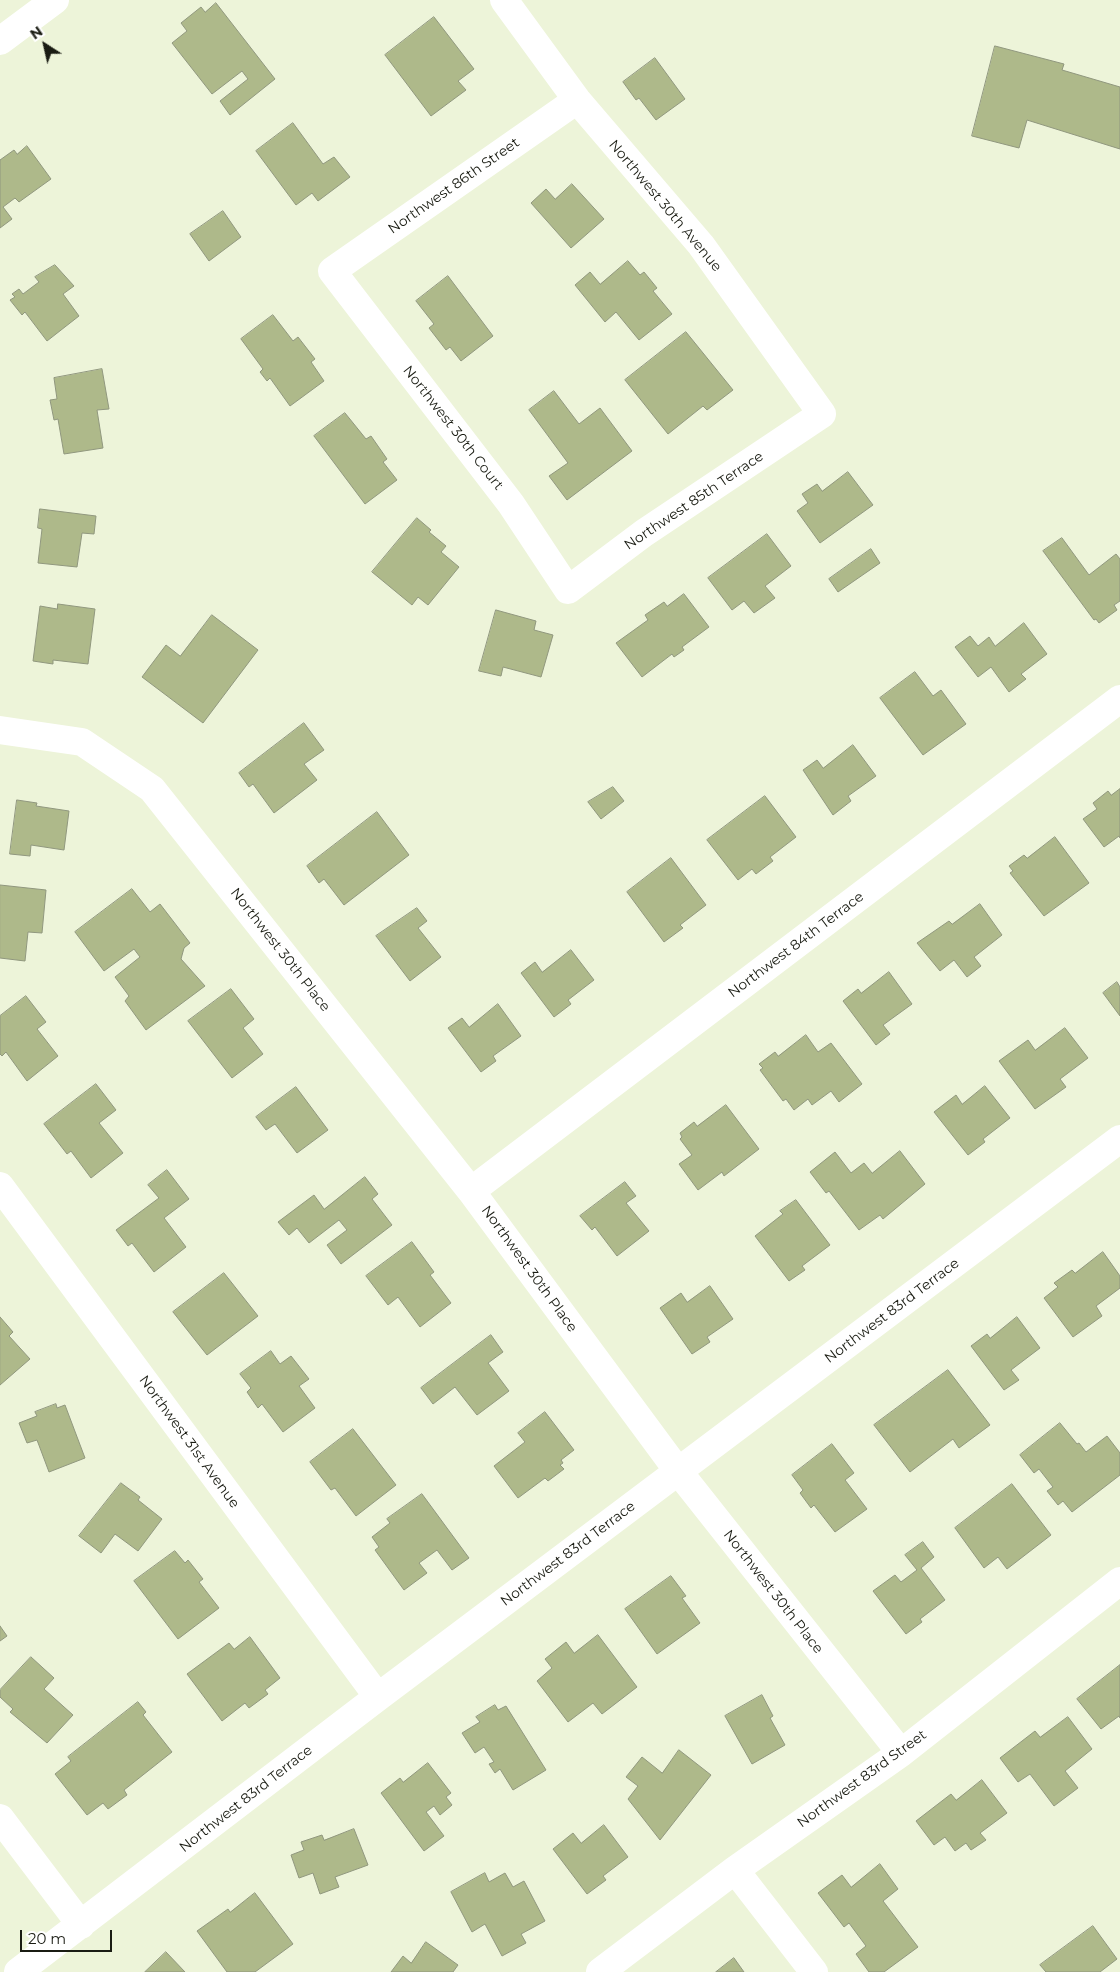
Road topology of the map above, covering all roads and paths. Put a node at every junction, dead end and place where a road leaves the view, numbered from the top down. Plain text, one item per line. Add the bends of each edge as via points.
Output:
1 (55, 0) edge
2 (504, 0) edge
3 (0, 41) edge
4 (577, 100) junction
5 (332, 271) joint
6 (822, 414) joint
7 (568, 590) joint
8 (1120, 699) edge
9 (0, 730) edge
10 (1120, 1138) edge
11 (0, 1186) edge
12 (471, 1191) junction
13 (678, 1471) junction
14 (1120, 1581) edge
15 (378, 1697) junction
16 (901, 1753) junction
17 (0, 1818) edge
18 (735, 1870) junction
19 (81, 1925) junction
20 (18, 1972) edge
21 (600, 1972) edge
22 (814, 1972) edge

1 - 3 street
2 - 4 street, Northwest 30th Avenue
4 - 5 street, Northwest 86th Street
4 - 6 street, Northwest 30th Avenue via 701,244
5 - 7 street, Northwest 30th Court via 512,504
6 - 7 street, Northwest 85th Terrace via 644,533
8 - 12 street, Northwest 84th Terrace
9 - 12 street, Northwest 30th Place via 82,742 152,789
10 - 13 street, Northwest 83rd Terrace
11 - 15 street, Northwest 31st Avenue
12 - 13 street, Northwest 30th Place
13 - 15 street, Northwest 83rd Terrace
13 - 16 street, Northwest 30th Place
14 - 16 street, Northwest 83rd Street
15 - 19 street, Northwest 83rd Terrace
16 - 18 street, Northwest 83rd Street
17 - 19 street
18 - 21 street, Northwest 83rd Street
18 - 22 street
19 - 20 street, Northwest 83rd Terrace

